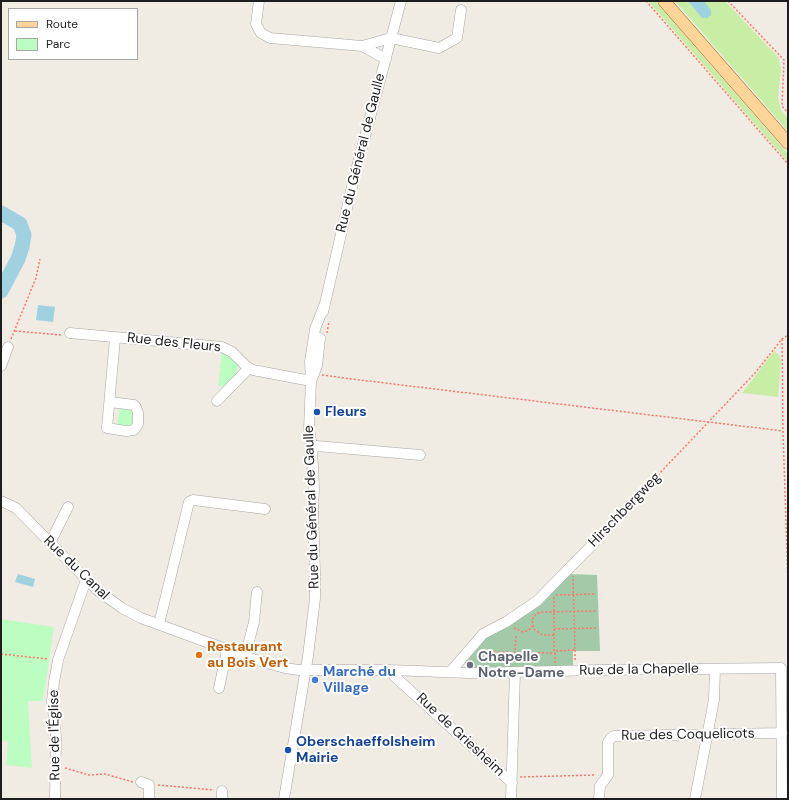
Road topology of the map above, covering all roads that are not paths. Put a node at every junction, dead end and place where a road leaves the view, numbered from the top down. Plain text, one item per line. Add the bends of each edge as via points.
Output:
1 (259, 1) edge
2 (401, 1) edge
3 (664, 1) edge
4 (460, 10) dead end
5 (391, 38) junction
6 (362, 46) junction
7 (386, 59) junction
8 (788, 143) edge
9 (70, 333) road end
10 (115, 338) junction
11 (8, 347) road end
12 (1, 366) edge
13 (249, 368) junction
14 (313, 377) junction
15 (217, 401) dead end
16 (110, 402) junction
17 (312, 447) junction
18 (420, 455) dead end
19 (1, 501) edge
20 (68, 507) dead end
21 (265, 508) dead end
22 (594, 542) road end
23 (50, 543) junction
24 (86, 580) junction
25 (257, 592) dead end
26 (159, 624) junction
27 (227, 650) junction
28 (245, 657) junction
29 (715, 669) junction
30 (306, 670) junction
31 (390, 670) junction
32 (450, 672) junction
33 (515, 672) junction
34 (219, 688) dead end
35 (782, 733) junction
36 (708, 734) junction
37 (512, 780) junction
38 (145, 784) road end
39 (55, 799) edge
40 (149, 799) edge
41 (284, 799) edge
42 (511, 799) edge
43 (599, 799) edge
44 (695, 799) edge
45 (782, 799) edge

1 - 6 street via 256,24 261,33 270,38
2 - 5 street, Rue du Général de Gaulle
3 - 8 main road
4 - 5 street via 457,38 439,48
5 - 6 street
5 - 7 street, Rue du Général de Gaulle
6 - 7 street
7 - 14 street, Rue du Général de Gaulle via 354,178 324,306 315,329 310,354 310,370
9 - 10 street, Rue des Fleurs
10 - 13 street, Rue des Fleurs via 225,348
10 - 16 street, Rue des Fleurs
11 - 12 street
13 - 14 street, Rue des Fleurs
13 - 15 street
14 - 17 street, Rue du Général de Gaulle via 309,429
16 - 16 street, Rue des Fleurs via 134,405 138,410 138,424 134,430 107,428
17 - 18 street
17 - 30 street, Rue du Général de Gaulle via 315,584
19 - 23 street, Rue du Canal via 16,508
20 - 23 street
21 - 26 street via 193,500 190,502
22 - 32 street, Hirschbergweg via 537,601 483,634
23 - 24 street, Rue du Canal
24 - 26 street, Rue du Canal via 112,602 141,618
24 - 39 street, Rue de l'Église via 58,660 54,682 52,701 56,737
25 - 28 street via 254,622
26 - 27 street, Rue du Canal
27 - 28 street, Rue du Canal
27 - 34 street
28 - 30 street, Rue du Canal via 284,668
29 - 33 street, Rue de la Chapelle
29 - 35 street, Rue de la Chapelle via 782,668
29 - 36 street via 714,700
30 - 31 street, Rue de la Chapelle
30 - 41 street, Rue du Général de Gaulle
31 - 32 street, Rue de la Chapelle
31 - 37 street, Rue de Griesheim
32 - 33 street, Rue de la Chapelle
33 - 37 street
35 - 36 street, Rue des Coquelicots
35 - 45 street
36 - 43 street, Rue des Coquelicots via 614,736 608,747 608,775 600,786
36 - 44 street
37 - 42 street
38 - 40 street

